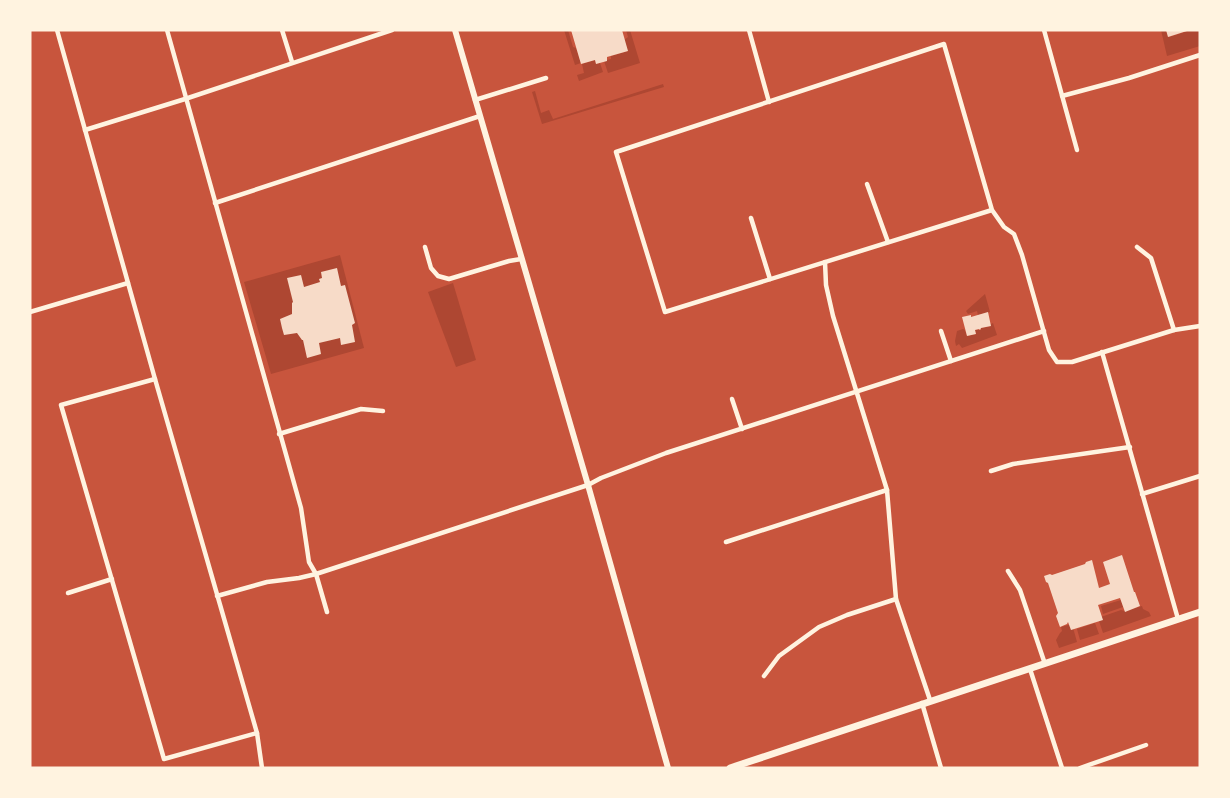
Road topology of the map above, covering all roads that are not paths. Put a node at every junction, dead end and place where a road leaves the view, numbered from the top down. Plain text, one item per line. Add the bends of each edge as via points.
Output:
1 (57, 30) edge
2 (166, 30) edge
3 (282, 30) edge
4 (392, 30) edge
5 (455, 30) edge
6 (749, 30) edge
7 (1044, 30) edge
8 (1200, 55) edge
9 (292, 62) junction
10 (546, 78) dead end
11 (1062, 96) junction
12 (185, 99) junction
13 (476, 100) junction
14 (769, 102) junction
15 (480, 116) junction
16 (85, 130) junction
17 (1077, 150) dead end
18 (867, 184) dead end
19 (215, 203) junction
20 (992, 210) junction
21 (751, 219) dead end
22 (888, 242) junction
23 (426, 247) dead end
24 (1137, 247) dead end
25 (521, 260) junction
26 (825, 262) junction
27 (770, 279) junction
28 (128, 283) junction
29 (30, 302) edge
30 (31, 311) edge
31 (1200, 326) edge
32 (1174, 330) junction
33 (941, 331) dead end
34 (1044, 331) junction
35 (1102, 352) junction
36 (951, 361) junction
37 (154, 379) junction
38 (857, 391) junction
39 (732, 399) dead end
40 (383, 411) dead end
41 (742, 429) junction
42 (279, 434) junction
43 (1130, 447) junction
44 (991, 471) dead end
45 (1200, 476) edge
46 (588, 485) junction
47 (887, 490) junction
48 (1142, 494) junction
49 (726, 542) dead end
50 (1008, 571) dead end
51 (316, 574) junction
52 (112, 579) junction
53 (68, 593) dead end
54 (217, 596) junction
55 (896, 599) junction
56 (327, 612) dead end
57 (1200, 612) edge
58 (1178, 619) junction
59 (1045, 664) junction
60 (1030, 669) junction
61 (764, 676) dead end
62 (926, 702) junction
63 (257, 733) junction
64 (1146, 745) dead end
65 (262, 768) edge
66 (668, 768) edge
67 (730, 768) edge
68 (941, 768) edge
69 (1062, 768) edge
70 (1080, 768) edge

1 - 16 street
2 - 12 street
3 - 9 street
4 - 9 street
5 - 13 street
6 - 14 street
7 - 11 street
8 - 11 street
9 - 12 street
10 - 13 street
11 - 17 street
12 - 16 street
12 - 19 street
13 - 15 street
14 - 20 street via 944,44
14 - 27 street via 616,152 665,312
15 - 19 street
15 - 25 street
16 - 28 street
18 - 22 street
19 - 42 street
20 - 22 street
20 - 34 street via 1014,234
21 - 27 street
22 - 26 street
23 - 25 street via 431,268 438,276 449,279
24 - 32 street via 1150,258
25 - 46 street
26 - 27 street
26 - 38 street via 833,316
28 - 30 street
28 - 37 street
29 - 30 street
31 - 32 street
32 - 35 street
33 - 36 street
34 - 35 street via 1057,362 1072,362
34 - 36 street
35 - 43 street
36 - 38 street
37 - 52 street via 61,405
37 - 54 street
38 - 41 street
38 - 47 street
39 - 41 street
40 - 42 street via 361,409
41 - 46 street via 666,453
42 - 51 street via 301,508 309,562
43 - 44 street via 1013,464
43 - 48 street
45 - 48 street
46 - 51 street
46 - 66 street
47 - 49 street
47 - 55 street
48 - 58 street
50 - 59 street via 1020,590
51 - 54 street
51 - 56 street
52 - 53 street
52 - 63 street via 164,759
54 - 63 street
55 - 61 street via 819,627 779,656
55 - 62 street
57 - 58 main road
58 - 59 main road
59 - 60 main road
60 - 62 main road
60 - 69 street
62 - 67 main road
62 - 68 street
63 - 65 street
64 - 70 street

